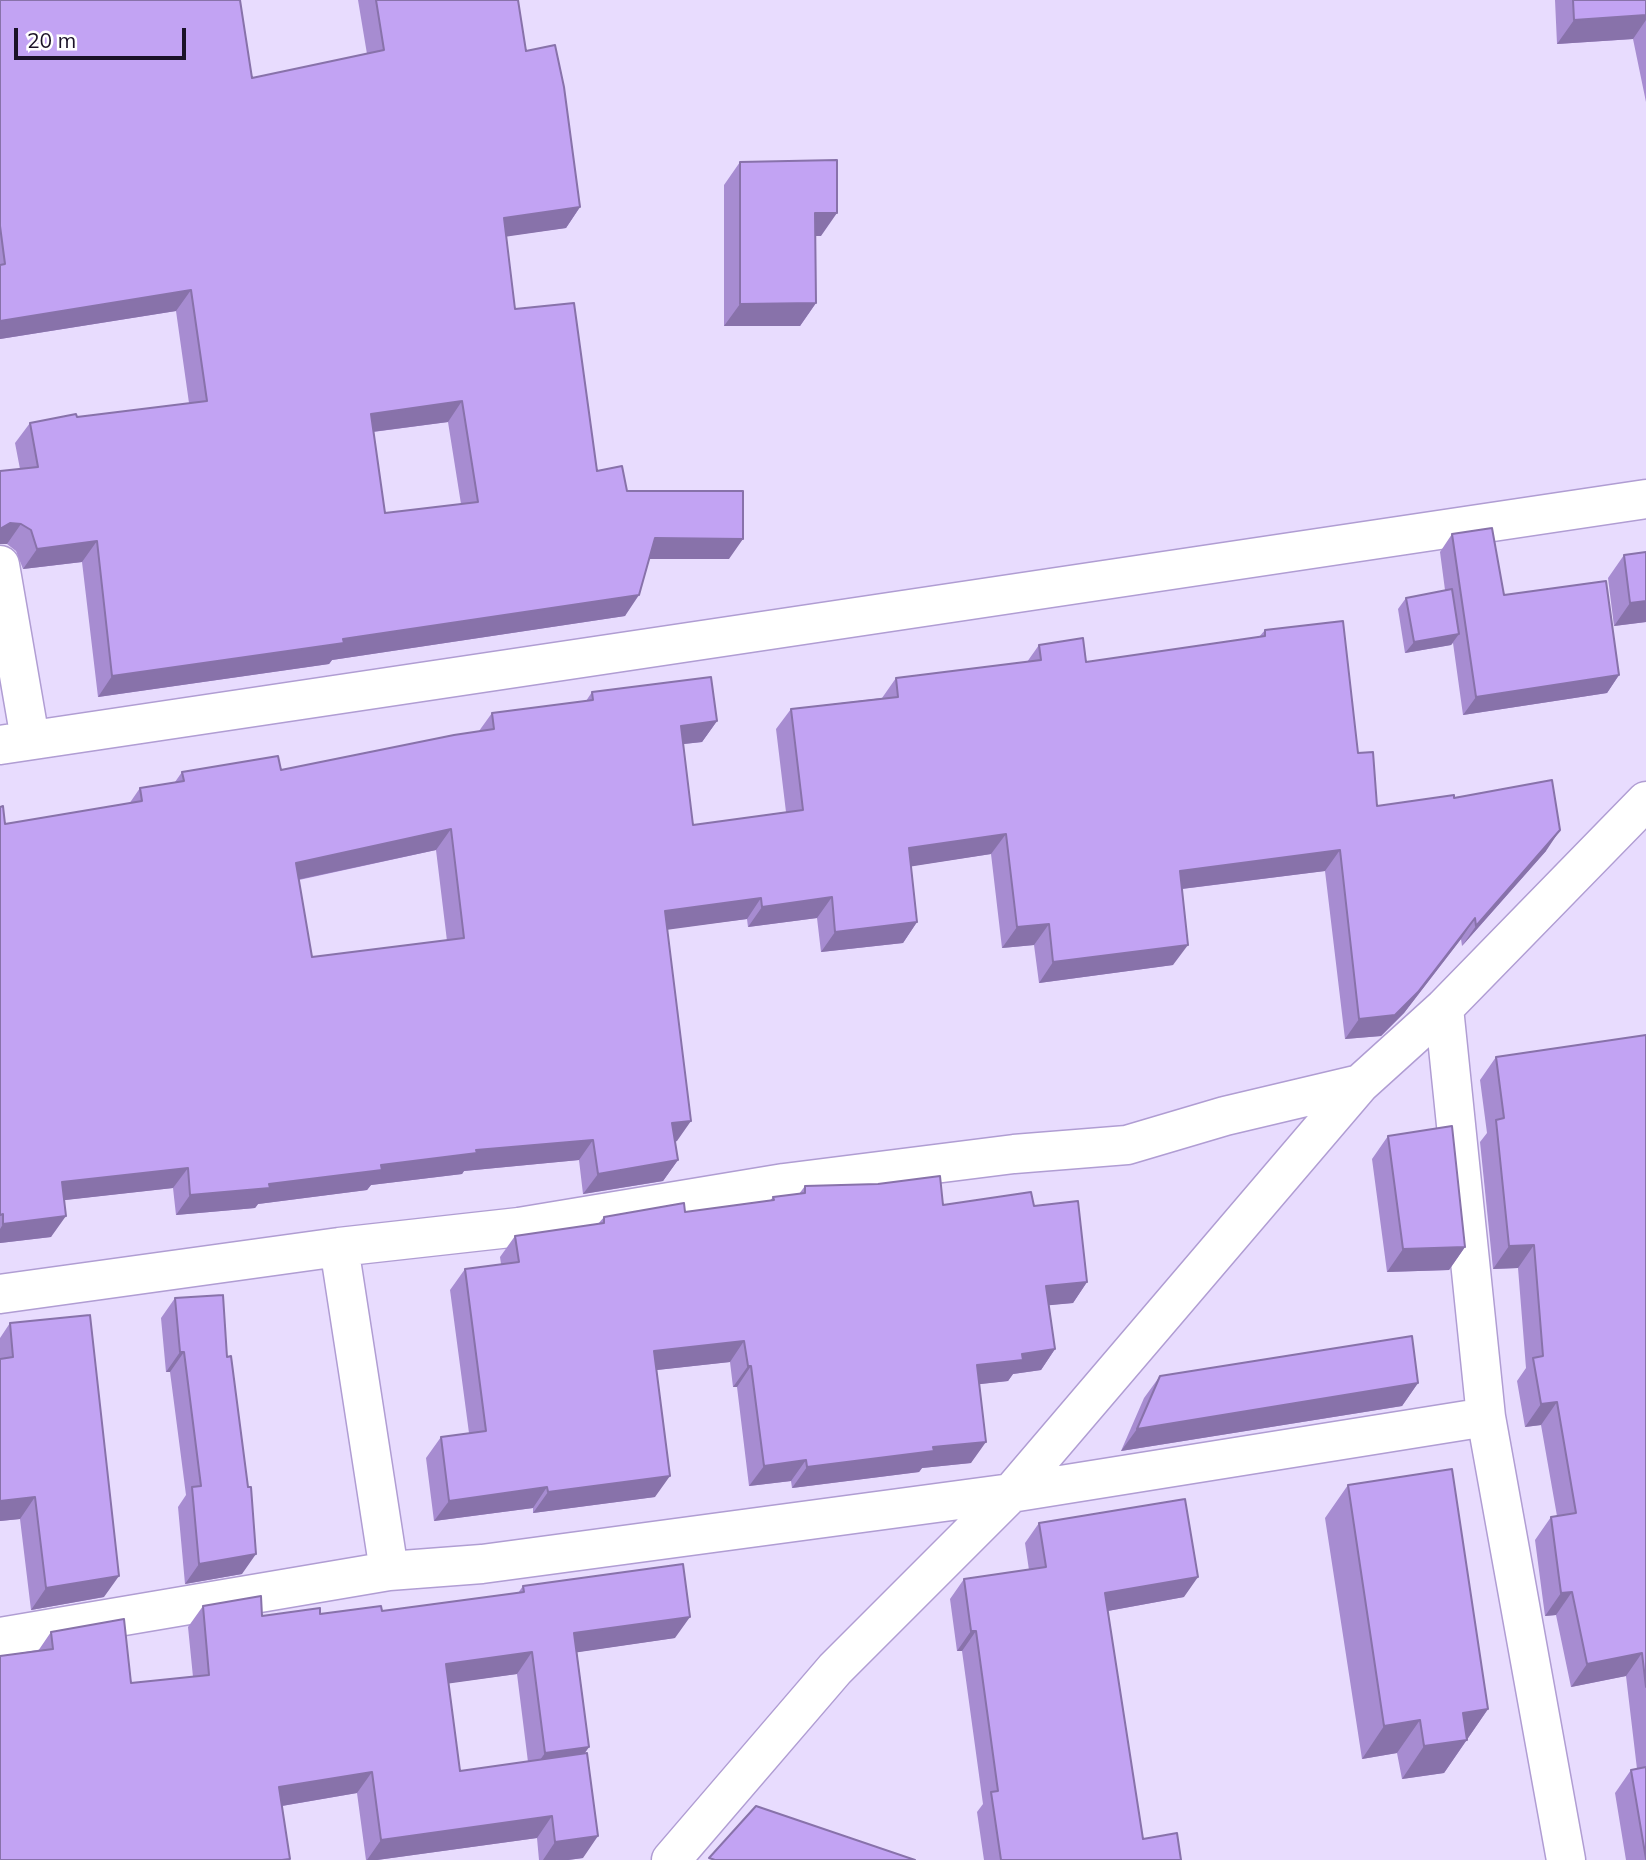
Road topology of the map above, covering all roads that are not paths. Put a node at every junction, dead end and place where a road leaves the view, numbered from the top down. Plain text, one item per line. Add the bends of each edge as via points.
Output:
1 (1646, 499) edge
2 (0, 565) edge
3 (15, 743) edge
4 (1646, 801) edge
5 (1444, 1008) junction
6 (1360, 1084) junction
7 (339, 1247) junction
8 (0, 1294) edge
9 (1486, 1417) junction
10 (1011, 1493) junction
11 (389, 1570) junction
12 (0, 1637) edge
13 (671, 1860) edge
14 (1566, 1860) edge

1 - 3 street
2 - 3 street
4 - 5 street
5 - 6 street
5 - 9 street
6 - 7 street via 1127,1145 798,1181 519,1227
6 - 10 street
7 - 8 street
7 - 11 street
9 - 10 street
9 - 14 street
10 - 11 street via 482,1564
10 - 13 street via 835,1669
11 - 12 street

